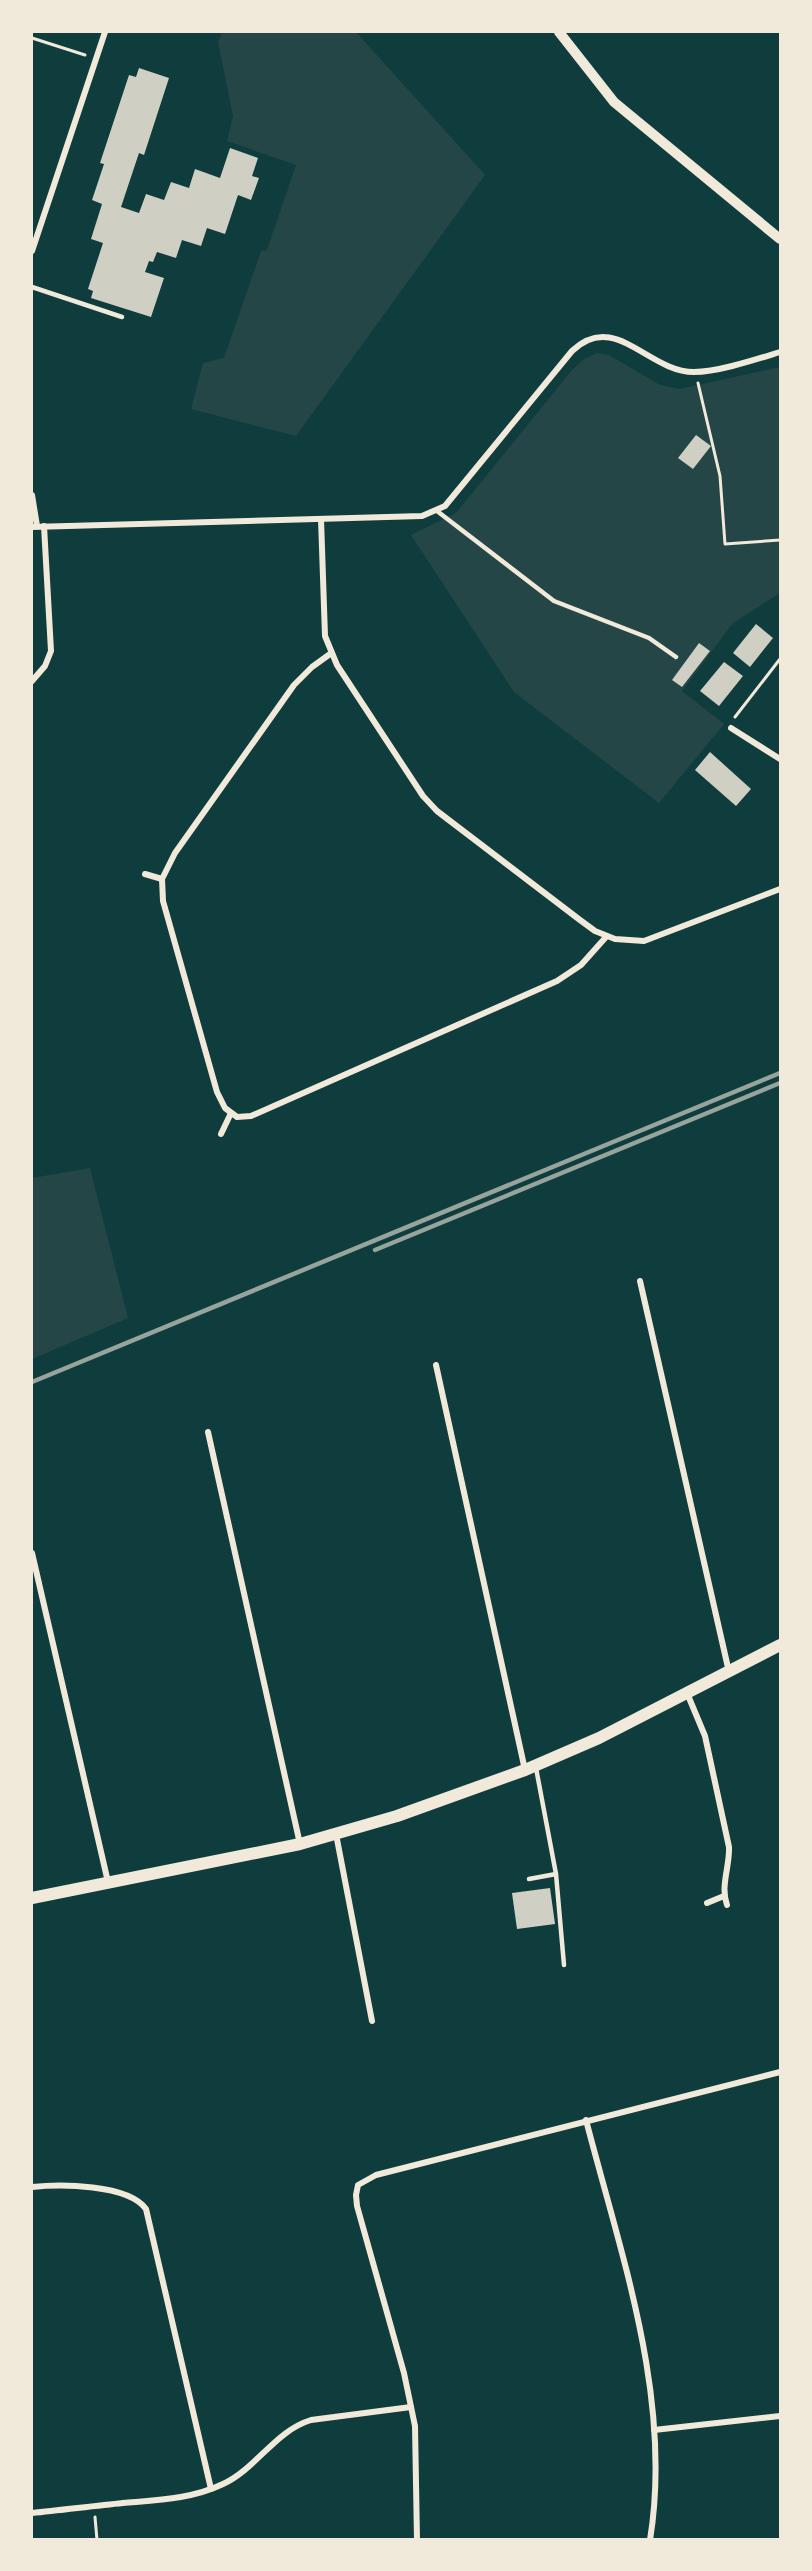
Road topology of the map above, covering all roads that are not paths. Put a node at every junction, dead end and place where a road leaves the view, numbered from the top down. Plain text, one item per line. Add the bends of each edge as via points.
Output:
1 (105, 32) edge
2 (559, 32) edge
3 (780, 239) edge
4 (32, 250) edge
5 (32, 287) edge
6 (122, 317) dead end
7 (780, 352) edge
8 (32, 495) edge
9 (437, 511) junction
10 (321, 519) junction
11 (37, 526) edge
12 (330, 654) junction
13 (676, 657) dead end
14 (32, 681) edge
15 (731, 728) road end
16 (780, 759) edge
17 (145, 874) dead end
18 (162, 879) junction
19 (780, 889) edge
20 (606, 937) junction
21 (231, 1113) junction
22 (221, 1134) dead end
23 (640, 1281) dead end
24 (436, 1365) dead end
25 (208, 1432) dead end
26 (32, 1552) edge
27 (780, 1645) edge
28 (729, 1672) junction
29 (687, 1694) junction
30 (530, 1768) junction
31 (336, 1834) junction
32 (300, 1844) junction
33 (556, 1874) junction
34 (529, 1879) dead end
35 (108, 1883) junction
36 (724, 1896) junction
37 (32, 1898) edge
38 (707, 1903) dead end
39 (727, 1905) dead end
40 (564, 1965) dead end
41 (372, 2021) dead end
42 (780, 2072) edge
43 (586, 2120) junction
44 (32, 2187) edge
45 (411, 2408) junction
46 (780, 2416) edge
47 (654, 2430) junction
48 (211, 2489) junction
49 (32, 2513) edge
50 (417, 2540) edge
51 (650, 2540) edge

1 - 4 street
2 - 3 street via 614,102
5 - 6 lane
7 - 9 street via 695,372 670,367 610,337 587,339 572,351 452,498
8 - 11 street
9 - 10 street via 411,518
9 - 13 lane via 554,601 649,638
10 - 11 street
10 - 12 street via 325,636
11 - 14 street via 51,651
12 - 18 street via 294,685 174,853
12 - 20 street via 427,801
15 - 16 street
17 - 18 street
18 - 21 street via 163,901 217,1092
19 - 20 street via 644,941
20 - 21 street via 581,965 557,981 251,1116 237,1117
21 - 22 street
23 - 28 street
24 - 30 street
25 - 32 street
26 - 35 street
27 - 28 main road
28 - 29 main road
29 - 30 main road
29 - 36 street via 705,1736 729,1847
30 - 31 main road
30 - 33 lane
31 - 32 main road
31 - 41 street
32 - 35 main road
33 - 34 lane
33 - 40 lane
35 - 37 main road
36 - 38 street
36 - 39 street
42 - 43 street
43 - 45 street via 376,2175 358,2185 357,2206
43 - 47 street via 639,2324
44 - 48 street via 62,2184 127,2195 139,2200 146,2209
45 - 48 street via 300,2424 242,2473
45 - 50 street via 416,2440
46 - 47 street
47 - 51 street via 656,2501
48 - 49 street via 176,2498

